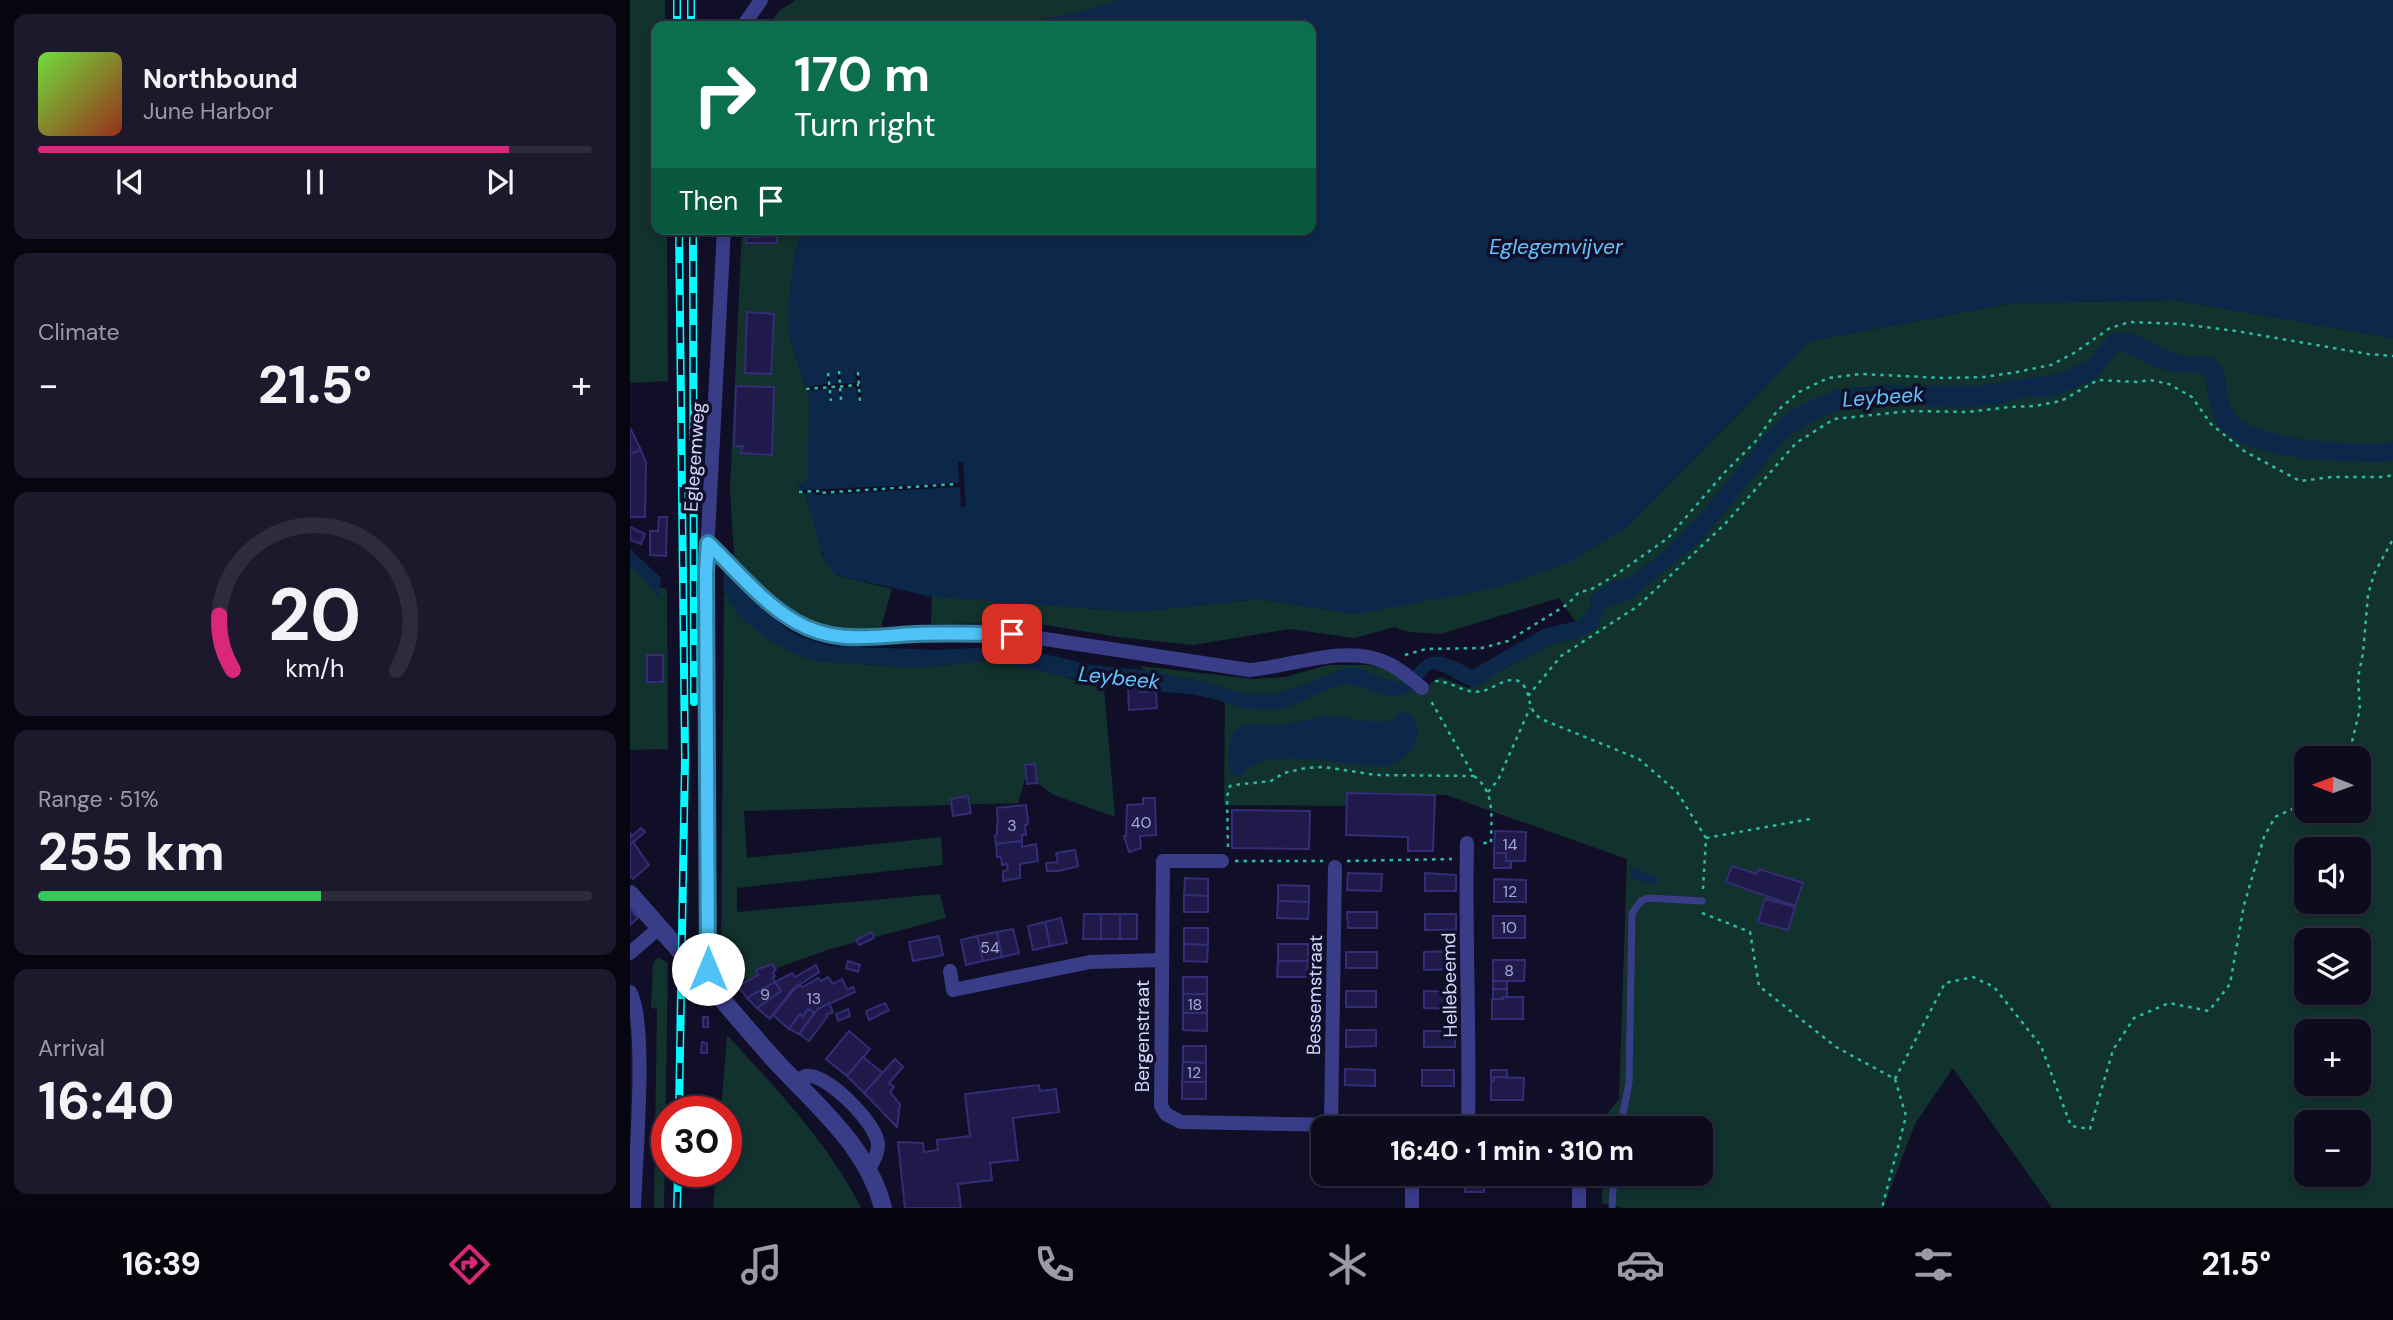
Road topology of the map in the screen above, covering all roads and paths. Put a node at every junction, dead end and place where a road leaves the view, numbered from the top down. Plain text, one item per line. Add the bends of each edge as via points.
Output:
1 (761, 0) edge
2 (746, 21) edge
3 (724, 235) edge
4 (2393, 356) edge
5 (838, 371) dead end
6 (858, 372) dead end
7 (828, 373) dead end
8 (859, 385) junction
9 (840, 386) junction
10 (829, 387) junction
11 (806, 389) dead end
12 (841, 400) dead end
13 (831, 401) dead end
14 (860, 402) dead end
15 (2393, 475) edge
16 (958, 485) dead end
17 (799, 492) dead end
18 (2393, 539) edge
19 (708, 543) junction
20 (1386, 662) junction
21 (1422, 688) junction
22 (1528, 696) junction
23 (1530, 708) junction
24 (2351, 746) edge
25 (1474, 776) junction
26 (1488, 792) junction
27 (2294, 808) edge
28 (1810, 820) dead end
29 (1706, 838) junction
30 (1467, 843) joint
31 (1222, 861) joint
32 (1335, 867) dead end
33 (630, 894) edge
34 (1702, 901) junction
35 (659, 928) junction
36 (630, 953) edge
37 (1162, 960) junction
38 (950, 971) dead end
39 (705, 981) junction
40 (631, 997) edge
41 (1895, 1079) junction
42 (796, 1083) junction
43 (1331, 1116) edge
44 (1468, 1116) edge
45 (1623, 1116) edge
46 (1311, 1125) edge
47 (867, 1171) junction
48 (1412, 1186) edge
49 (1579, 1186) edge
50 (1613, 1186) edge
51 (634, 1208) edge
52 (883, 1208) edge
53 (1412, 1208) edge
54 (1579, 1208) edge
55 (1612, 1208) edge
56 (1882, 1208) edge

1 - 2 street
3 - 19 street, Eglegemweg
4 - 20 path via 2236,331 2130,322 2110,328 2051,365 2017,372 1984,377 1861,374 1828,378 1799,392 1777,411 1668,538 1614,576 1579,592 1568,604 1508,641 1482,648 1426,649
5 - 9 path
6 - 8 path
7 - 10 path
8 - 9 path
8 - 14 path
9 - 10 path
9 - 12 path
10 - 11 path
10 - 13 path
15 - 22 path via 2300,481 2244,451 2211,424 2192,397 2150,380 2098,380 2062,401 2035,406 1834,419 1796,443 1706,542 1638,606 1561,656
16 - 17 path
18 - 24 path via 2368,595 2358,678 2360,709
19 - 20 street via 770,603 826,635 1012,634 1249,670 1348,656
19 - 39 street, Eglegemweg
20 - 21 street
21 - 22 path via 1443,681 1475,692 1517,680
21 - 25 path
22 - 23 path
23 - 26 path via 1498,780
23 - 29 path via 1541,719 1639,759 1677,792
25 - 26 path
25 - 31 path via 1360,774 1315,768 1289,771 1271,781 1230,786 1228,861
26 - 30 path via 1491,843
27 - 41 path via 2275,817 2264,837 2244,905 2230,984 2208,1011 2169,1003 2134,1018 2113,1050 2090,1129 2071,1126 2041,1046 1994,987 1973,977 1945,984
28 - 29 path
29 - 34 path
30 - 44 street, Hellebeemd
31 - 37 street, Bergenstraat via 1163,861
32 - 43 street, Bessemstraat
33 - 35 street
34 - 41 path via 1701,912 1750,932 1759,986 1836,1047
34 - 45 lane via 1648,898 1632,913 1629,1083
35 - 36 street
35 - 39 street
37 - 38 street, Bergenstraat via 1090,962 953,990
37 - 46 street, Bergenstraat via 1161,1106 1166,1114 1181,1122
39 - 42 street
40 - 51 street via 639,1038
41 - 56 path via 1906,1116
42 - 47 street via 842,1132
42 - 47 street via 813,1075 842,1094 862,1115 878,1146
47 - 52 street
48 - 53 street
49 - 54 street
50 - 55 lane

